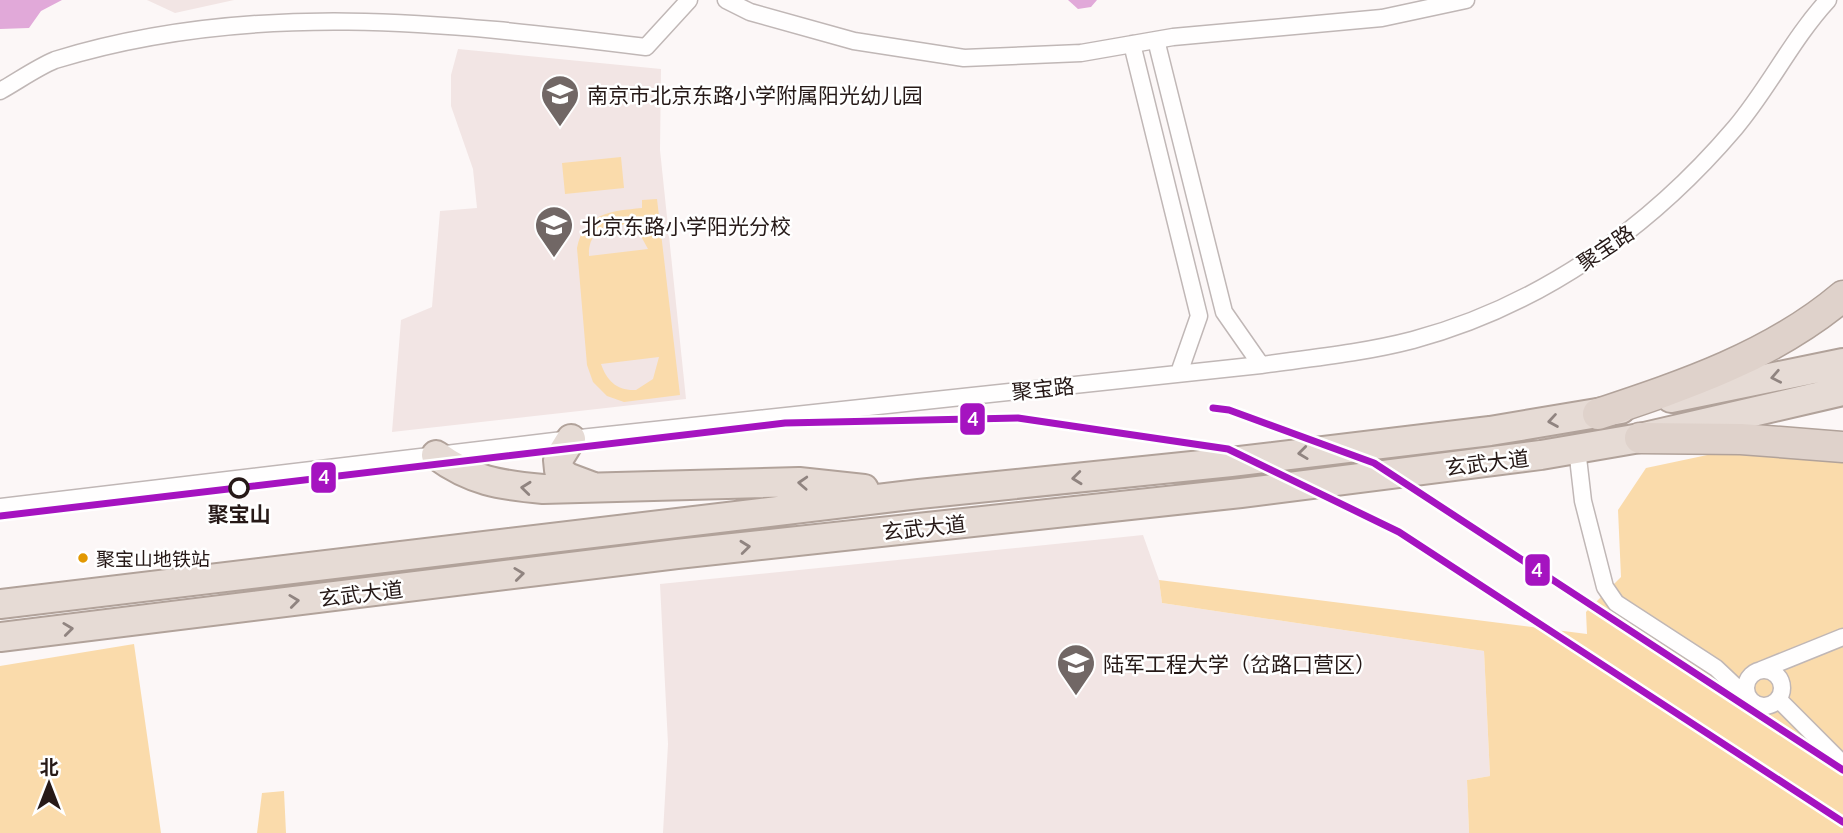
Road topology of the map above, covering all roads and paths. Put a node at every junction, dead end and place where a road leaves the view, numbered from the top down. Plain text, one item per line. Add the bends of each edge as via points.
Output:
1 (689, 0) edge
2 (726, 0) edge
3 (1466, 0) edge
4 (1828, 0) edge
5 (1156, 40) junction
6 (1132, 44) junction
7 (0, 91) edge
8 (1843, 296) edge
9 (1843, 363) edge
10 (1261, 365) junction
11 (1179, 373) junction
12 (1843, 391) edge
13 (1598, 414) junction
14 (1640, 438) junction
15 (571, 439) junction
16 (1843, 447) edge
17 (1577, 449) junction
18 (436, 454) junction
19 (597, 488) junction
20 (919, 494) junction
21 (0, 507) edge
22 (0, 604) edge
23 (0, 637) edge
24 (1843, 637) edge
25 (1793, 656) junction
26 (1716, 668) junction
27 (1759, 671) junction
28 (1780, 694) junction
29 (1750, 699) junction
30 (1843, 764) edge

1 - 7 street via 646,47 359,12 253,12 143,30 54,61
2 - 6 street via 750,12 853,41 964,58 1081,53
3 - 5 street via 1382,18
4 - 10 street, 聚宝路 via 1737,126 1683,185 1624,237 1537,292 1477,318 1413,340
5 - 6 street
5 - 10 street via 1224,312
6 - 11 street via 1199,316
8 - 13 highway via 1773,344 1710,376
9 -> 13 highway, 玄武大道
10 - 11 street, 聚宝路
11 - 15 street, 聚宝路
12 - 14 highway, 玄武大道
13 -> 20 highway, 玄武大道 via 1231,462
14 - 16 highway
14 - 17 highway, 玄武大道
15 - 18 street, 聚宝路
15 - 19 highway via 558,460 559,470
23 -> 17 highway, 玄武大道 via 677,554 1241,493
17 - 26 street via 1583,501 1605,587 1616,603
19 -> 18 highway via 501,485 461,473
18 - 21 street, 聚宝路
20 -> 19 highway via 799,482
20 - 22 highway, 玄武大道
24 - 25 street
25 - 27 street
25 - 28 street
26 - 27 street via 1738,674
26 - 29 street
27 - 28 street via 1776,675
27 - 29 street via 1746,685
28 - 29 street via 1764,706
28 - 30 street

